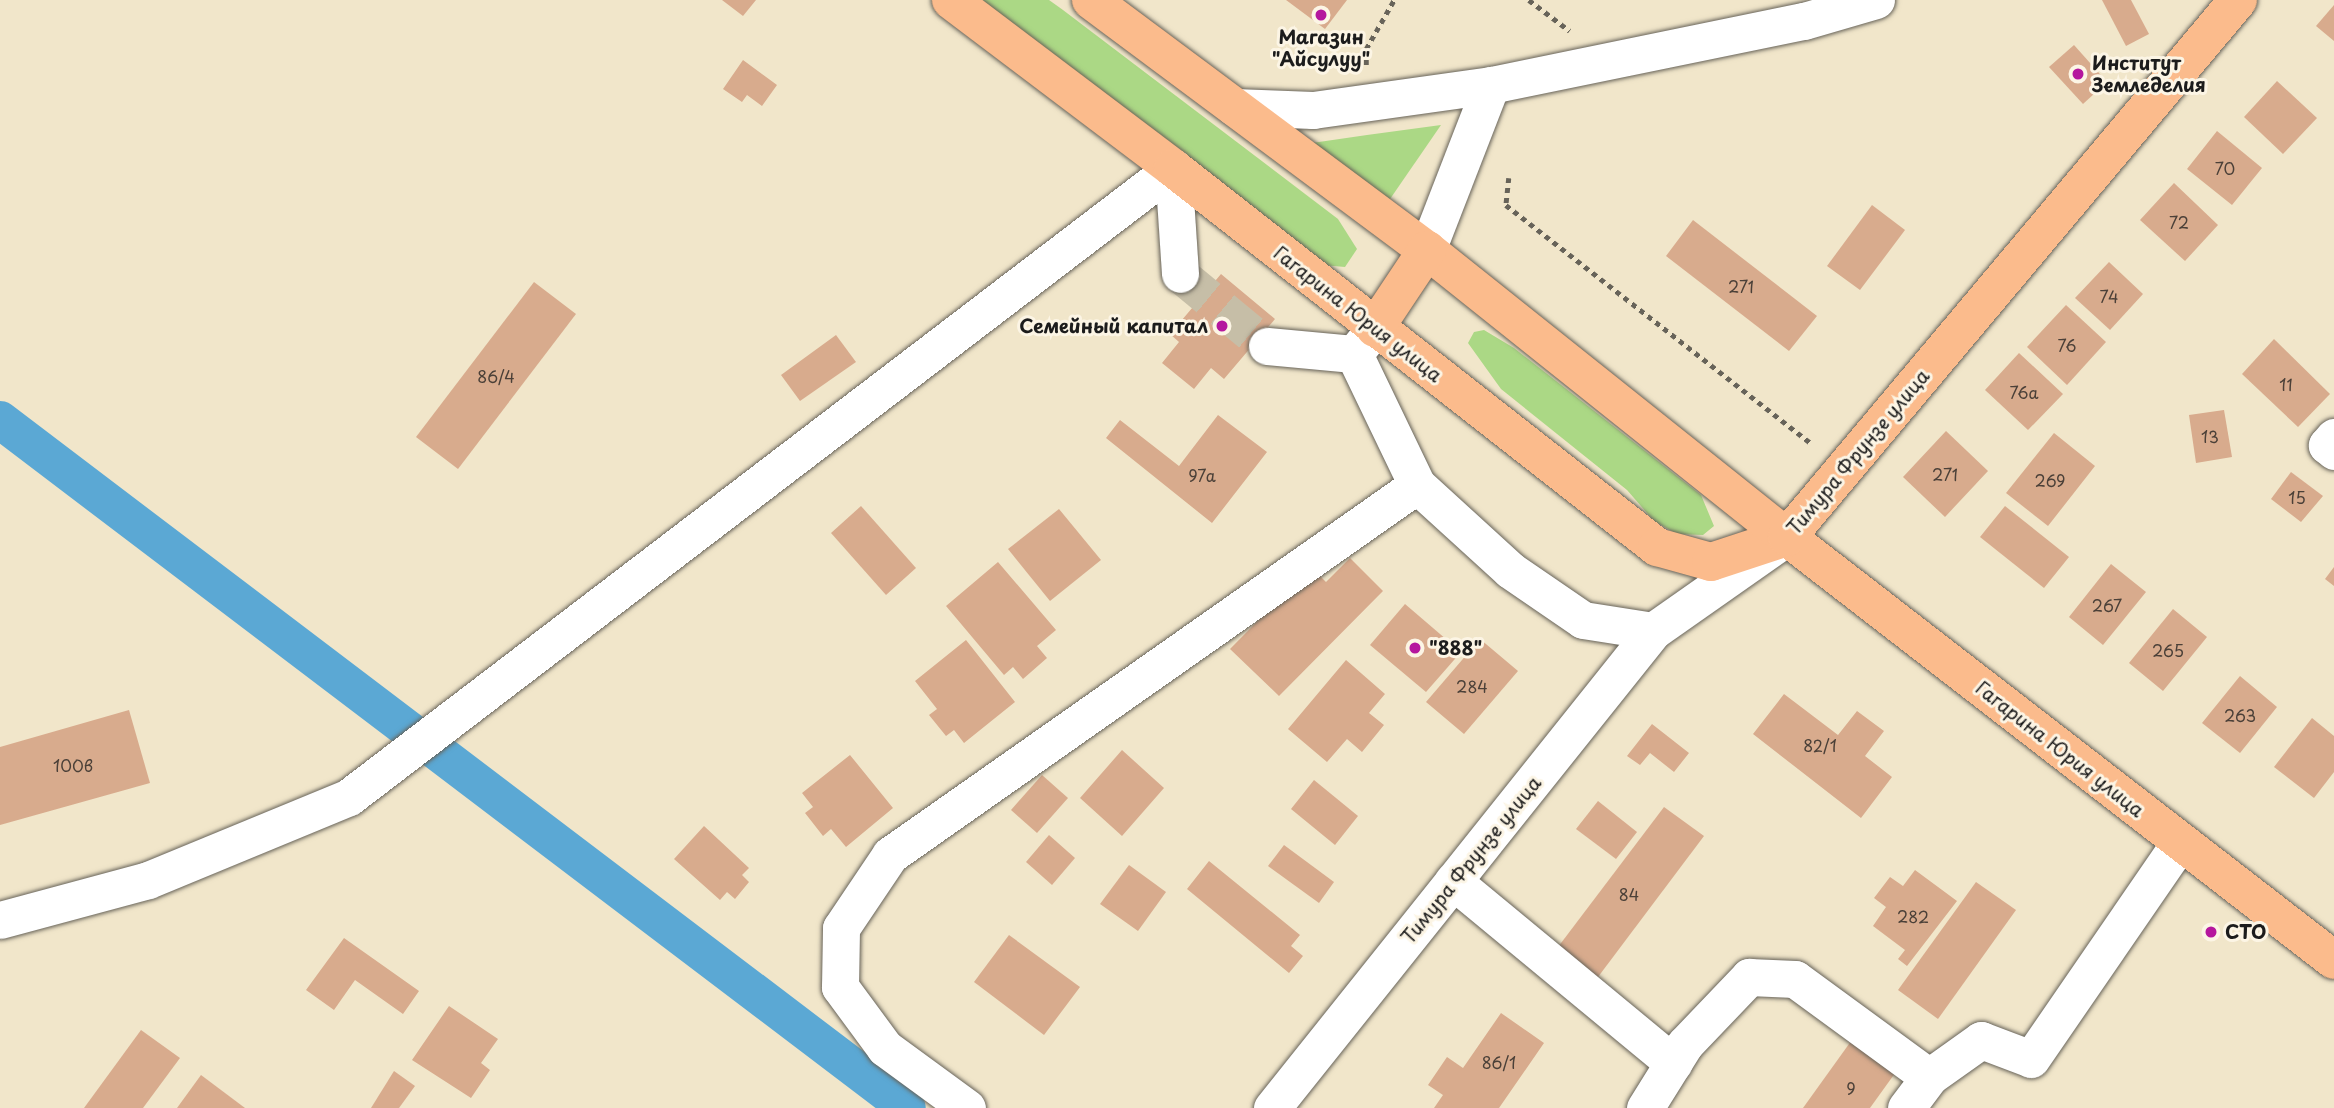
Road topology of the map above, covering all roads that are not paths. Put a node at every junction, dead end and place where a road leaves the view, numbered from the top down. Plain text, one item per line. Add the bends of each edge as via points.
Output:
1 (951, 0) edge
2 (1091, 0) edge
3 (1876, 0) edge
4 (2238, 0) edge
5 (1794, 11) edge
6 (1491, 85) junction
7 (1234, 107) junction
8 (1173, 168) junction
9 (1427, 250) junction
10 (1180, 274) dead end
11 (1364, 341) junction
12 (1267, 346) tunnel mouth
13 (2334, 438) edge
14 (2334, 451) edge
15 (1418, 485) junction
16 (1787, 537) junction
17 (1653, 631) junction
18 (2180, 842) junction
19 (1453, 881) junction
20 (0, 920) edge
21 (2334, 960) edge
22 (1673, 1063) junction
23 (1929, 1077) junction
24 (967, 1108) edge
25 (1272, 1108) edge
26 (1645, 1108) edge
27 (1906, 1108) edge

1 - 8 main road, Гагарина Юрия улица
2 - 7 main road, Гагарина Юрия улица
3 - 5 street
4 - 16 main road, Тимура Фрунзе улица
5 - 6 street
6 - 7 street via 1313,110
6 - 9 street
7 - 9 main road, Гагарина Юрия улица
8 - 10 street
8 - 11 main road, Гагарина Юрия улица
8 - 20 street via 349,797 148,880
9 - 11 main road
9 - 16 main road, Гагарина Юрия улица
11 - 12 street
11 - 15 street
11 - 16 main road, Гагарина Юрия улица via 1657,547 1711,562
13 - 14 street via 2327,445
15 - 17 street via 1510,570 1583,620
15 - 24 street via 890,855 841,928 839,987 885,1048
16 - 17 street, Тимура Фрунзе улица
16 - 18 main road, Гагарина Юрия улица
17 - 19 street, Тимура Фрунзе улица
18 - 21 main road, Гагарина Юрия улица
18 - 23 street via 2031,1059 1981,1040
19 - 22 street
19 - 25 street, Тимура Фрунзе улица
22 - 23 street via 1685,1044 1749,977 1795,979
22 - 26 street
23 - 27 street

